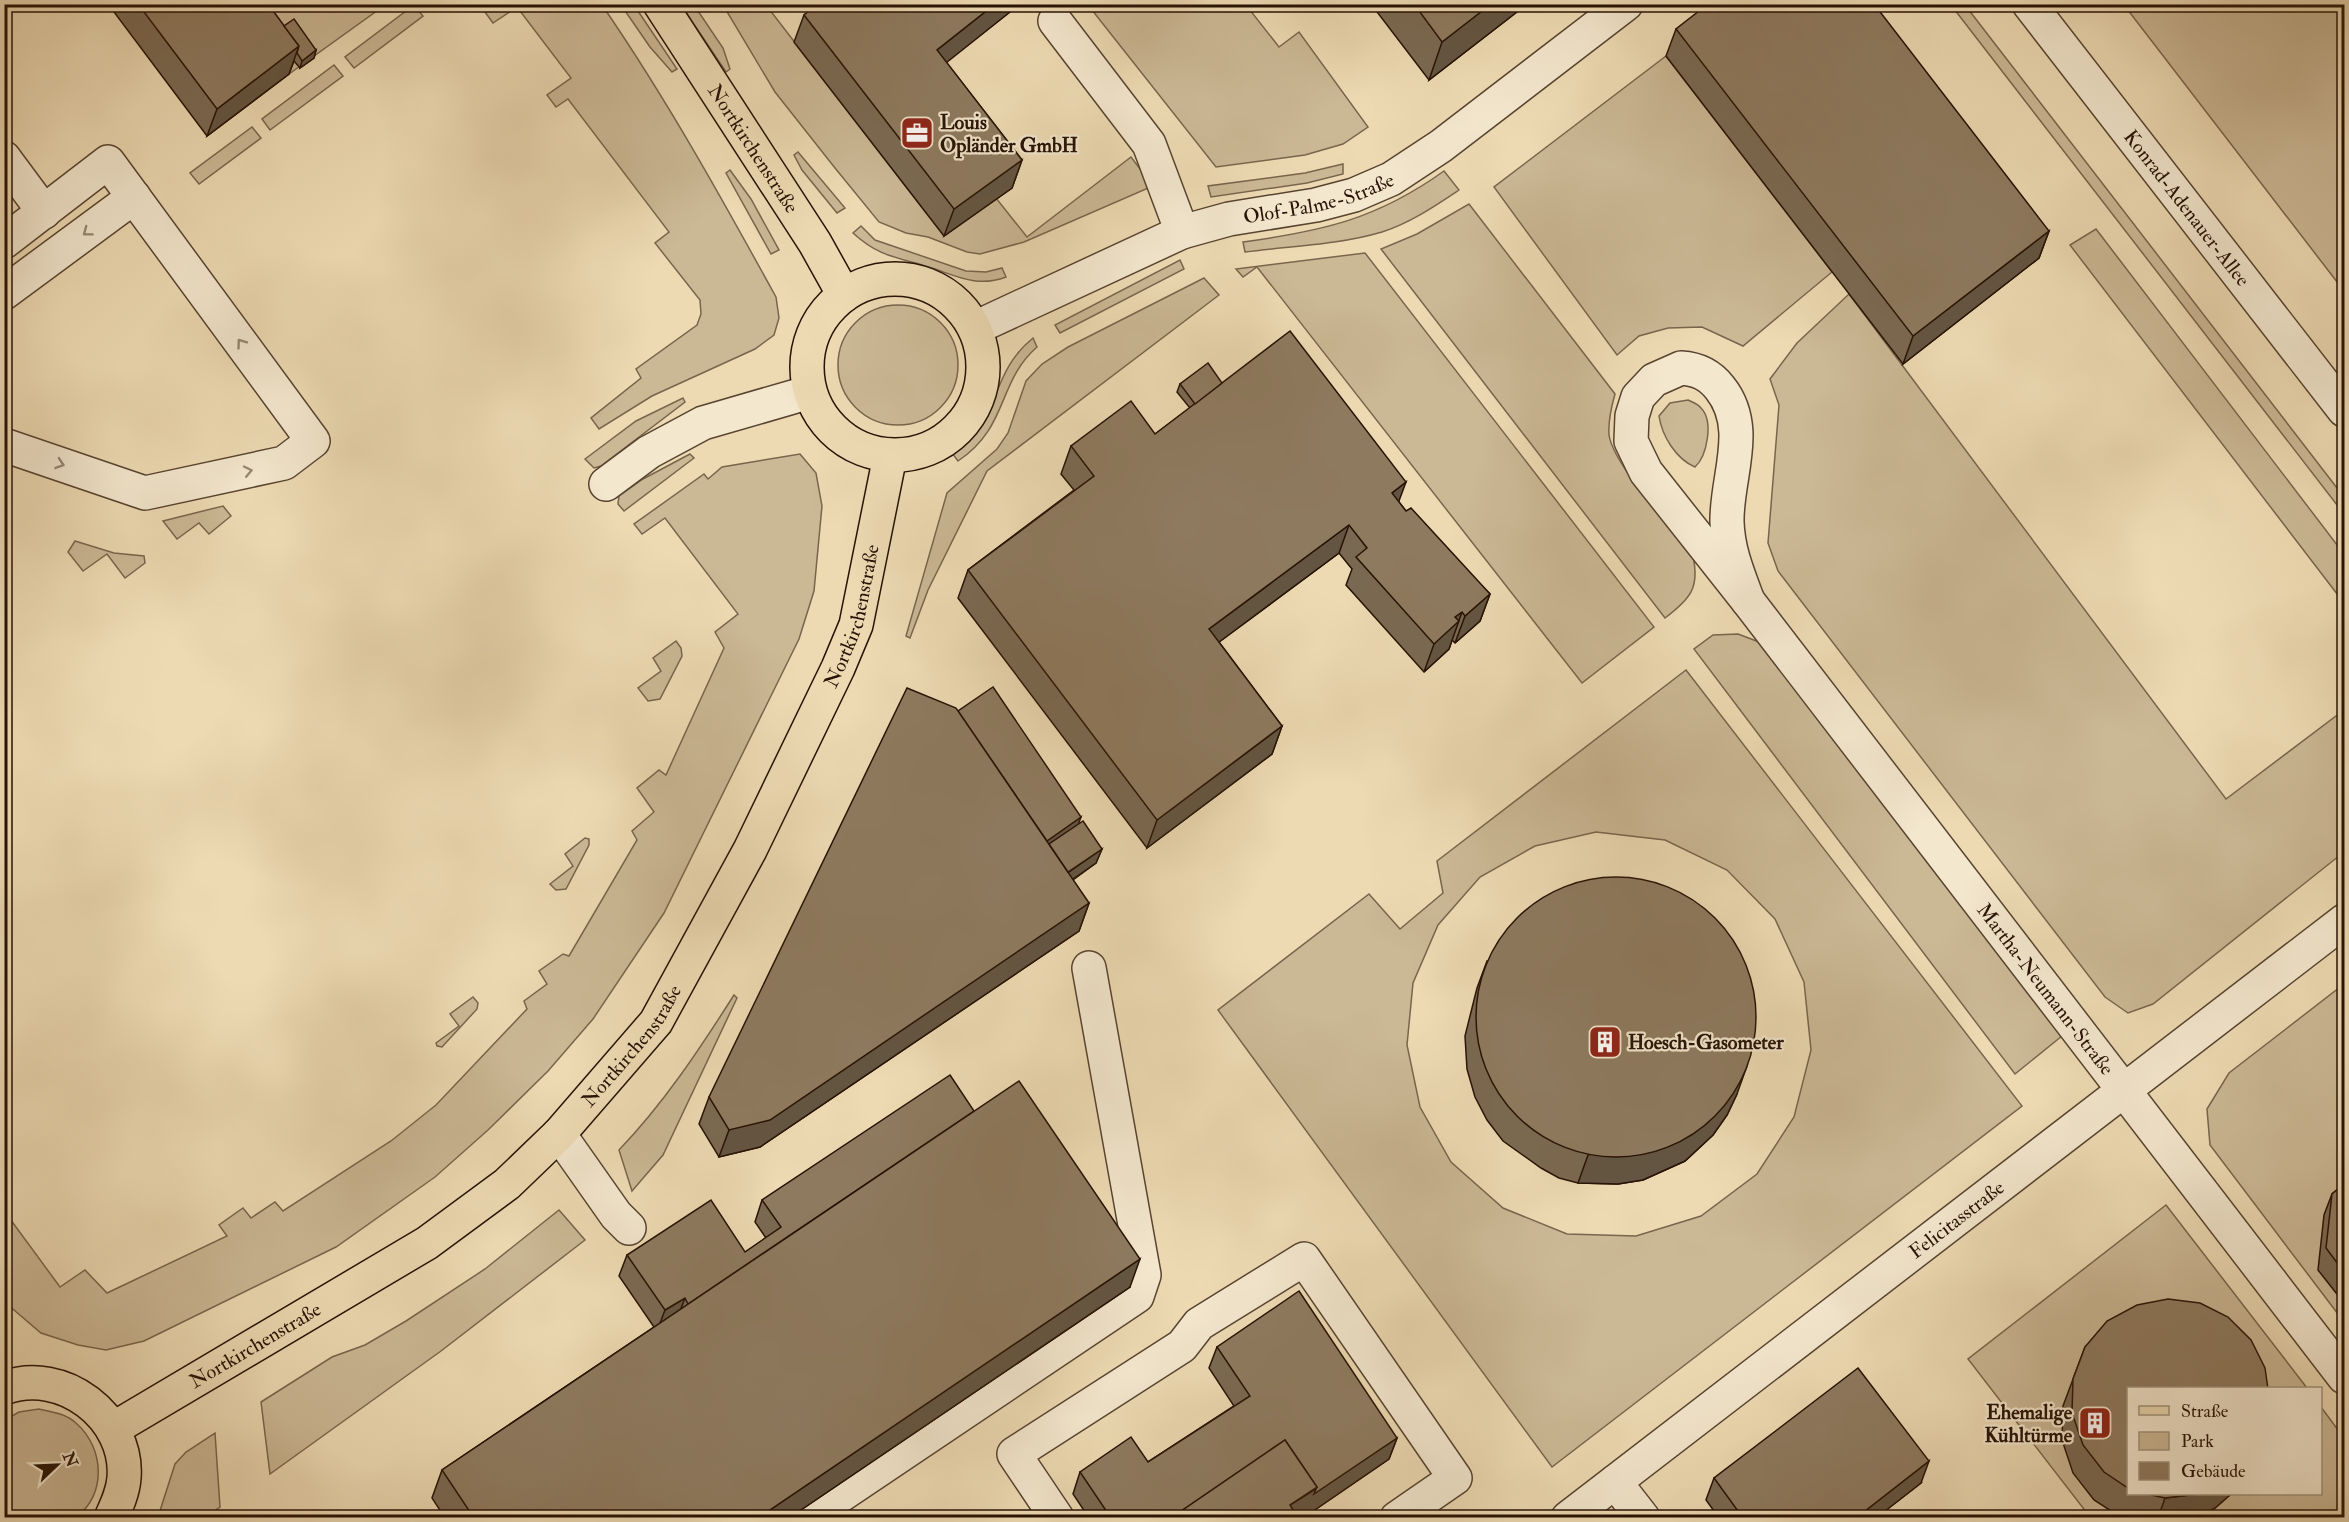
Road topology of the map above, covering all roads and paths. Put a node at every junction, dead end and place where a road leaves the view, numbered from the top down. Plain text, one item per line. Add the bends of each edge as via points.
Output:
1 (660, 4) edge
2 (1626, 4) edge
3 (2029, 4) edge
4 (1055, 21) dead end
5 (4, 158) edge
6 (134, 197) junction
7 (44, 212) junction
8 (1182, 231) junction
9 (4, 242) edge
10 (4, 293) edge
11 (844, 295) junction
12 (975, 328) junction
13 (810, 392) junction
14 (2344, 410) edge
15 (4, 445) edge
16 (890, 456) junction
17 (606, 484) dead end
18 (1748, 601) junction
19 (2344, 921) edge
20 (1089, 968) dead end
21 (2124, 1091) junction
22 (559, 1134) junction
23 (629, 1228) dead end
24 (2344, 1377) edge
25 (4, 1388) edge
26 (113, 1429) junction
27 (1615, 1482) junction
28 (111, 1518) edge
29 (807, 1518) edge
30 (1057, 1518) edge
31 (1397, 1518) edge
32 (1568, 1518) edge
33 (1643, 1518) edge

1 - 11 main road, Nortkirchenstraße via 815,243
2 - 8 street, Olof-Palme-Straße via 1441,146 1391,179 1316,205
3 - 14 street, Konrad-Adenauer-Allee
4 - 8 street via 1149,144
5 - 7 street
6 - 7 street via 108,162
6 -> 10 street
15 -> 6 street via 145,493 284,463 313,441
7 - 9 street
8 - 12 street, Olof-Palme-Straße
11 - 12 main road via 866,283 917,281 941,291 960,307
11 - 13 main road via 824,314 811,338 806,364
12 - 16 main road via 983,353 983,380 976,405 961,427 941,444 916,454
13 - 16 main road via 821,417 840,437 863,450
13 - 17 street via 703,423 650,452
16 - 22 main road, Nortkirchenstraße via 856,625 750,850 656,1022
18 - 18 street, Martha-Neumann-Straße via 1728,541 1737,435 1733,409 1711,378 1693,368 1664,373 1638,397 1631,441 1646,472
18 - 21 street, Martha-Neumann-Straße
19 - 21 street, Felicitasstraße
20 - 29 street via 1144,1275 1137,1296
21 - 24 street, Martha-Neumann-Straße
21 - 27 street, Felicitasstraße
22 - 23 street
22 - 26 main road, Nortkirchenstraße via 507,1184 427,1243
25 - 26 main road via 30,1383 54,1385 77,1393
26 - 28 main road via 122,1452 124,1477
27 - 32 street, Felicitasstraße
27 - 33 street
30 - 31 street via 1014,1454 1182,1346 1198,1324 1304,1259 1455,1478

